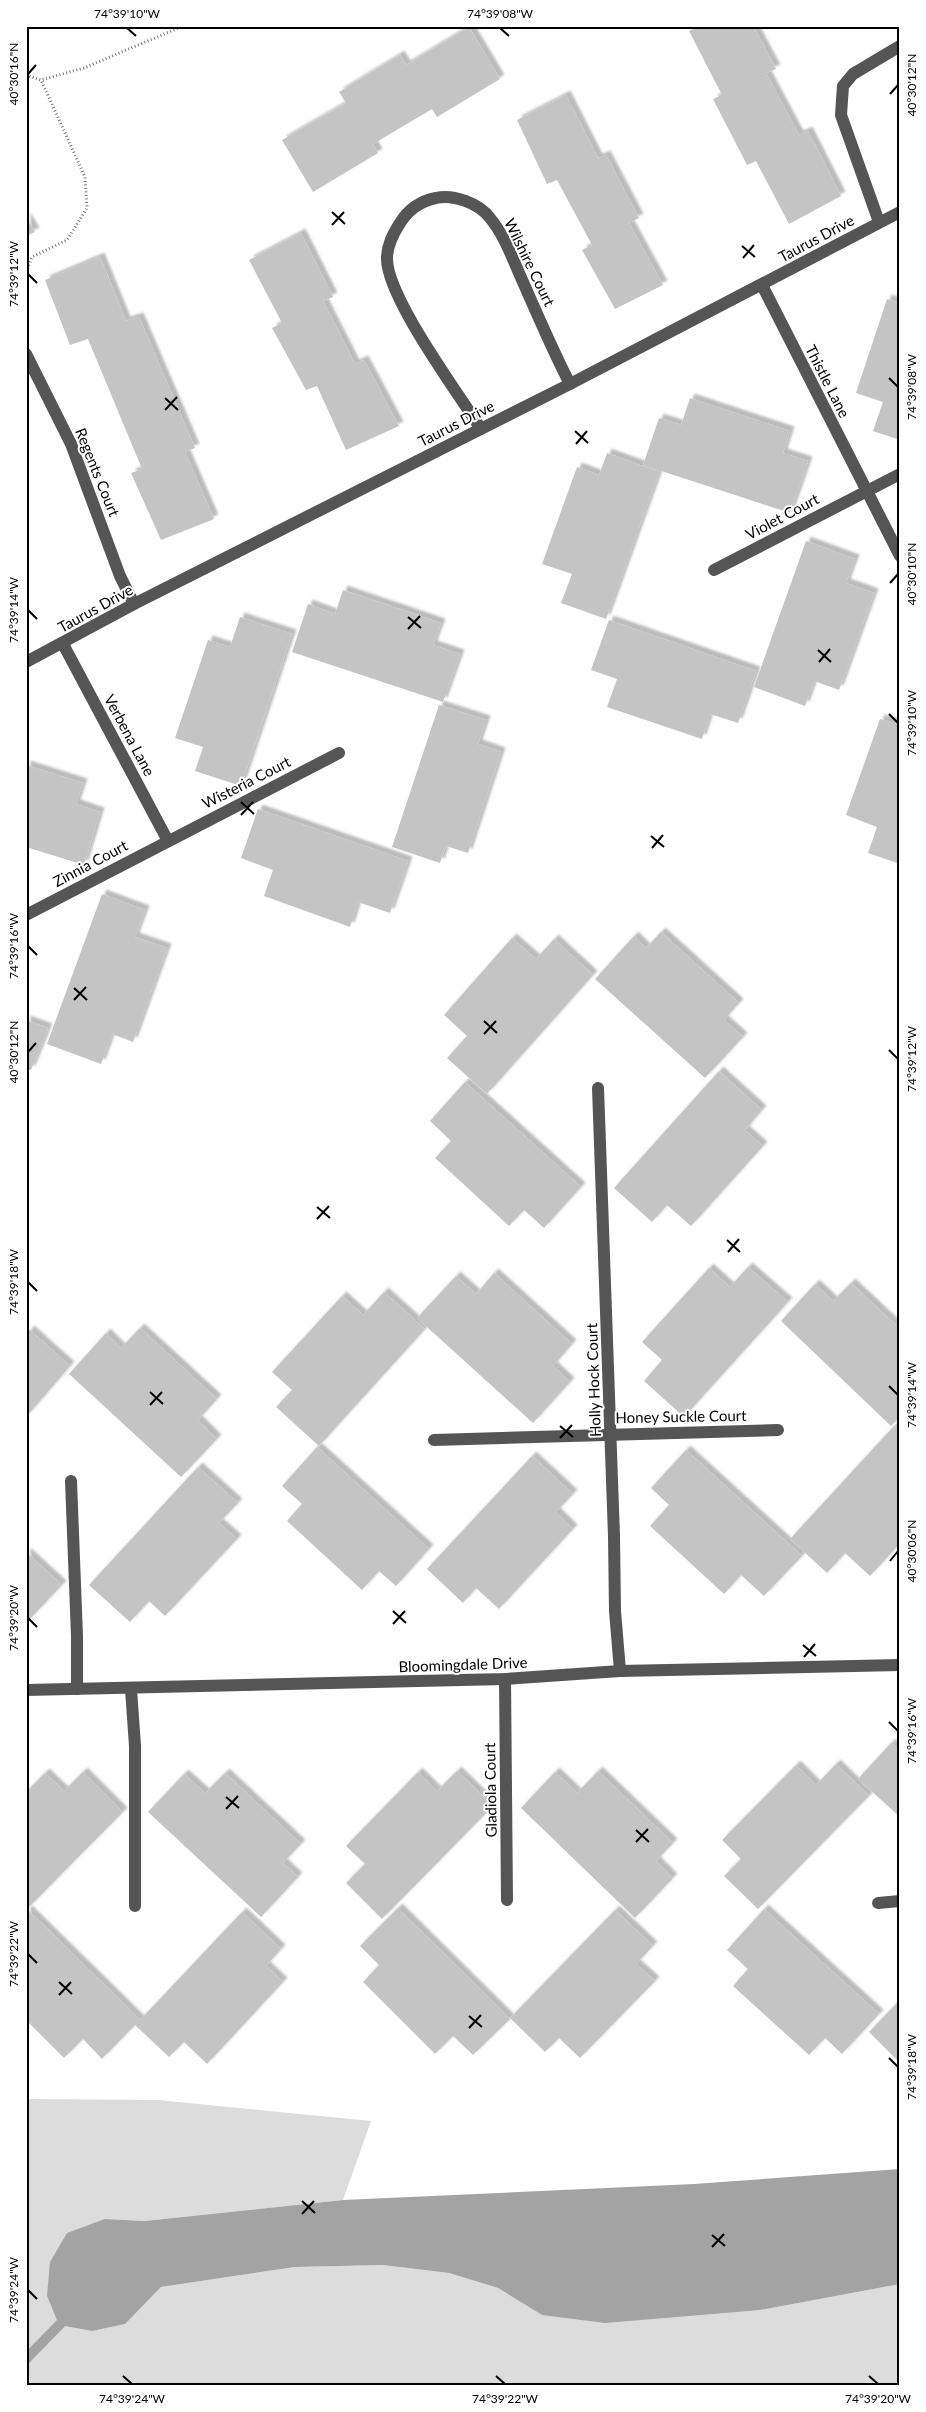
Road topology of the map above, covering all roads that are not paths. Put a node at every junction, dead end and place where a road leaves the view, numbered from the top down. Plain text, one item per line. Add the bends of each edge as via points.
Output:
1 (900, 46) edge
2 (900, 212) edge
3 (879, 222) junction
4 (762, 285) junction
5 (26, 354) edge
6 (570, 384) junction
7 (481, 429) junction
8 (900, 474) edge
9 (865, 491) junction
10 (900, 556) edge
11 (714, 570) dead end
12 (134, 604) junction
13 (63, 644) junction
14 (26, 662) edge
15 (339, 753) dead end
16 (168, 841) junction
17 (26, 915) edge
18 (598, 1088) dead end
19 (778, 1430) dead end
20 (610, 1434) junction
21 (434, 1440) dead end
22 (70, 1481) dead end
23 (900, 1665) edge
24 (620, 1671) junction
25 (505, 1680) junction
26 (76, 1689) junction
27 (131, 1689) junction
28 (26, 1690) edge
29 (507, 1900) dead end
30 (900, 1901) edge
31 (878, 1903) dead end
32 (136, 1906) dead end

1 - 3 street via 853,74 842,86 841,115
2 - 3 street, Taurus Drive
3 - 4 street, Taurus Drive
4 - 6 street, Taurus Drive
4 - 9 street, Thistle Lane
5 - 12 street, Regents Court via 70,444 120,576
6 - 7 street, Taurus Drive
6 - 7 street, Wilshire Court via 502,235 489,216 458,199 441,197 424,201 404,216 391,236 387,258 391,281 404,309
7 - 12 street, Taurus Drive
8 - 9 street, Violet Court
9 - 10 street, Thistle Lane
9 - 11 street, Violet Court
12 - 13 street, Taurus Drive
13 - 14 street, Taurus Drive
13 - 16 street, Verbena Lane
15 - 16 street, Wisteria Court
16 - 17 street, Zinnia Court
18 - 20 street, Holly Hock Court
19 - 20 street, Honey Suckle Court
20 - 21 street, Honey Suckle Court
20 - 24 street, Holly Hock Court via 614,1611
22 - 26 street via 77,1636
23 - 24 street, Bloomingdale Drive
24 - 25 street, Bloomingdale Drive
25 - 27 street, Bloomingdale Drive
25 - 29 street, Gladiola Court
26 - 27 street, Bloomingdale Drive
26 - 28 street, Bloomingdale Drive
27 - 32 street via 135,1746
30 - 31 street

